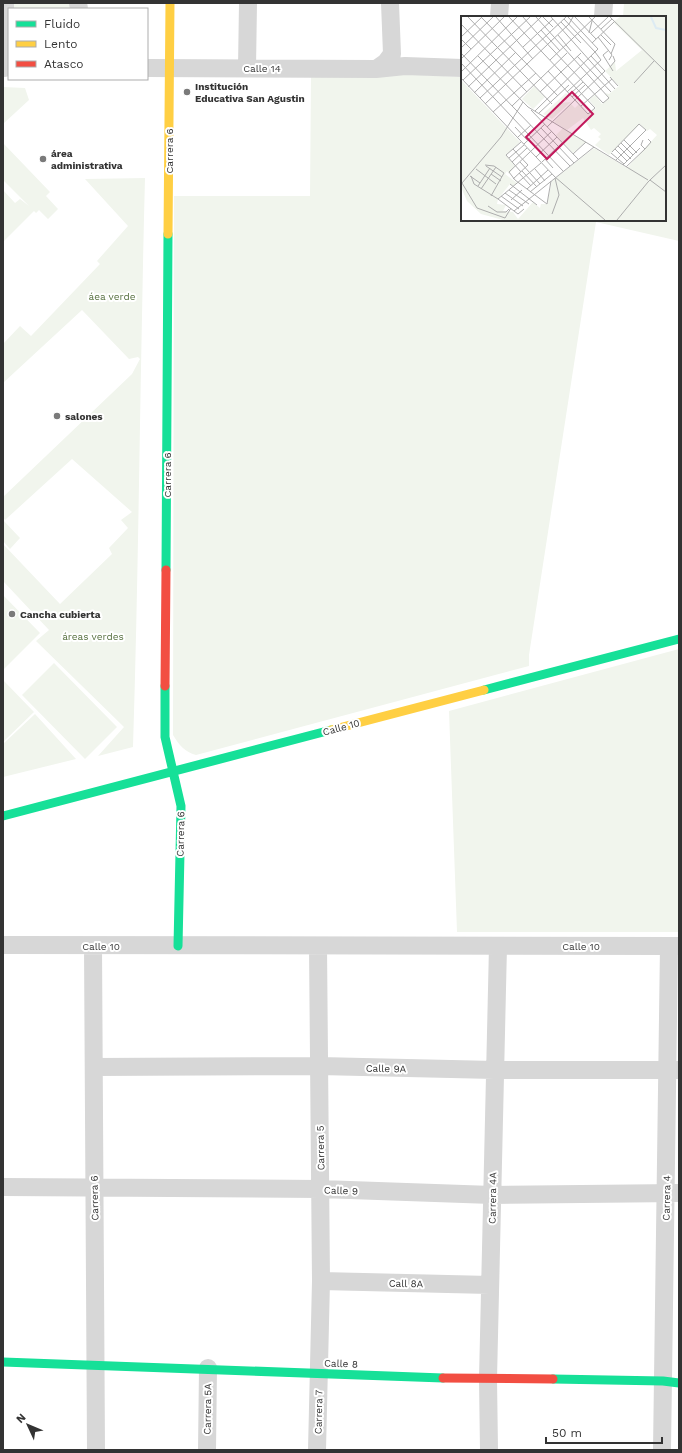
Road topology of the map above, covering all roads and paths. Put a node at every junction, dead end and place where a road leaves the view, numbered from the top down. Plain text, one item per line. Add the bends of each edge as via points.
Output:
1 (5, 3) edge
2 (170, 3) edge
3 (248, 3) edge
4 (390, 3) edge
5 (500, 3) edge
6 (604, 3) edge
7 (499, 16) edge
8 (603, 16) edge
9 (6, 68) edge
10 (148, 68) edge
11 (170, 68) junction
12 (247, 68) junction
13 (376, 68) junction
14 (461, 68) edge
15 (679, 639) edge
16 (172, 772) junction
17 (3, 816) edge
18 (3, 945) edge
19 (94, 946) junction
20 (178, 946) junction
21 (318, 946) junction
22 (498, 946) junction
23 (674, 946) edge
24 (319, 1066) junction
25 (94, 1067) junction
26 (674, 1069) edge
27 (495, 1070) junction
28 (3, 1187) edge
29 (94, 1187) junction
30 (321, 1189) junction
31 (672, 1193) edge
32 (492, 1194) junction
33 (321, 1281) junction
34 (490, 1285) junction
35 (3, 1362) edge
36 (97, 1364) junction
37 (208, 1368) junction
38 (318, 1374) junction
39 (488, 1379) junction
40 (671, 1382) edge
41 (96, 1450) edge
42 (206, 1450) edge
43 (317, 1450) edge
44 (489, 1450) edge
45 (662, 1450) edge

1 - 9 street
2 - 11 street, Carrera 6
3 - 12 street
4 - 13 street via 392,54 386,62
5 - 7 street
6 - 8 street
10 - 11 street, Calle 14
11 - 12 street, Calle 14
11 - 16 street, Carrera 6 via 164,737
12 - 13 street, Calle 14
13 - 14 street, Calle 14
15 - 16 street, Calle 10
16 - 17 street, Calle 10
16 - 20 street, Carrera 6 via 181,806
18 - 19 street, Calle 10
19 - 20 street, Calle 10
19 - 25 street, Carrera 6
20 - 21 street, Calle 10
21 - 22 street, Calle 10
21 - 24 street, Carrera 5
22 - 23 street, Calle 10
22 - 27 street, Carrera 4A
23 - 26 street, Carrera 4
24 - 25 street, Calle 9A
24 - 27 street, Calle 9A
24 - 30 street, Carrera 5
25 - 29 street, Carrera 6
26 - 27 street, Calle 9A
26 - 31 street, Carrera 4
27 - 32 street, Carrera 4A
28 - 29 street, Calle 9
29 - 30 street, Calle 9
29 - 36 street, Carrera 6
30 - 32 street, Calle 9
30 - 33 street, Carrera 5
31 - 32 street, Calle 9
31 - 40 street, Carrera 4
32 - 34 street, Carrera 4A
33 - 34 street, Call 8A
33 - 38 street, Carrera 5
34 - 39 street, Carrera 4A
35 - 36 street, Calle 8
36 - 37 street, Calle 8
36 - 41 street, Carrera 6
37 - 38 street, Calle 8
37 - 42 street, Carrera 5A
38 - 39 street, Calle 8
38 - 43 street, Carrera 7
39 - 40 street, Calle 8
39 - 44 street, Carrera 4A
40 - 45 street, Carrera 4

